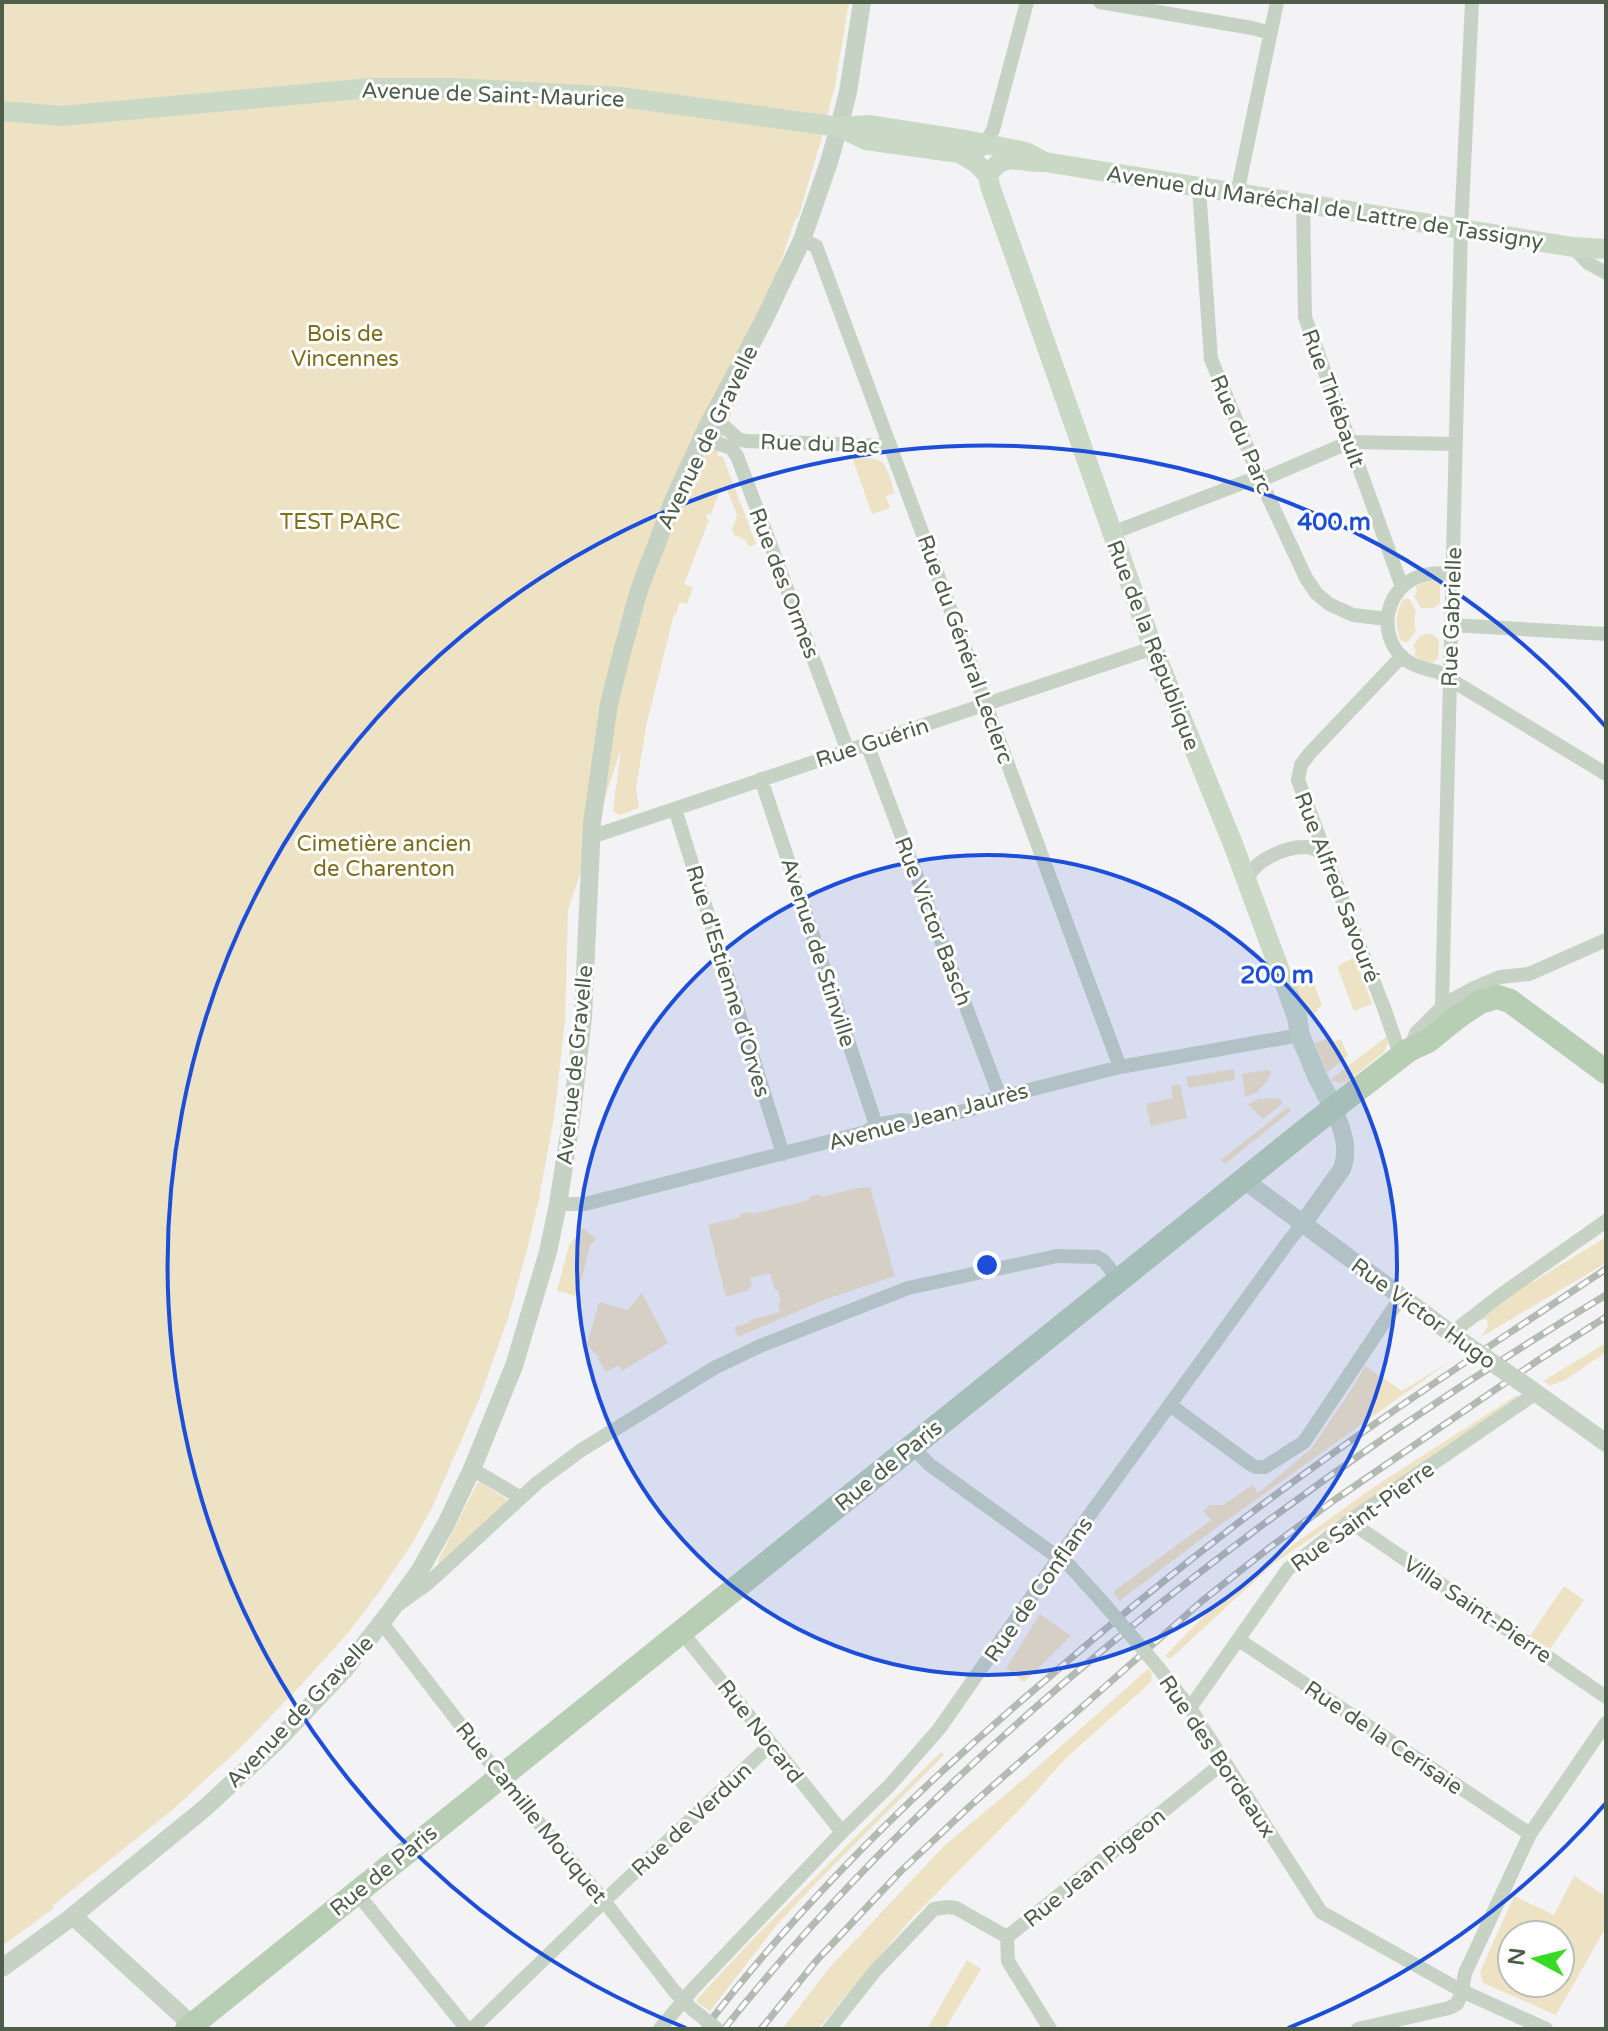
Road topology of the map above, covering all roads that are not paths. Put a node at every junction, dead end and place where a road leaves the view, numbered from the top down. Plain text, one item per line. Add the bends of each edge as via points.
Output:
1 (862, 2) edge
2 (1027, 2) edge
3 (1100, 2) edge
4 (1277, 2) edge
5 (1472, 2) edge
6 (1270, 33) junction
7 (2, 111) edge
8 (839, 127) junction
9 (989, 146) junction
10 (959, 153) junction
11 (1045, 162) junction
12 (988, 175) junction
13 (1199, 188) junction
14 (1237, 194) junction
15 (1303, 203) junction
16 (1461, 229) junction
17 (1606, 234) edge
18 (802, 240) junction
19 (1589, 248) edge
20 (1606, 273) edge
21 (706, 429) junction
22 (1350, 442) junction
23 (1455, 444) junction
24 (738, 446) junction
25 (890, 446) junction
26 (1261, 480) junction
27 (1112, 533) junction
28 (1452, 573) junction
29 (1402, 587) junction
30 (1387, 619) junction
31 (1451, 625) junction
32 (1606, 634) edge
33 (1153, 648) junction
34 (1402, 656) junction
35 (1449, 680) junction
36 (986, 704) junction
37 (867, 744) junction
38 (848, 751) junction
39 (1606, 774) edge
40 (761, 779) junction
41 (675, 809) junction
42 (591, 837) junction
43 (1326, 854) junction
44 (1247, 883) junction
45 (1606, 940) edge
46 (1442, 1006) junction
47 (1300, 1035) junction
48 (1405, 1054) junction
49 (1120, 1067) junction
50 (1606, 1072) edge
51 (1000, 1097) junction
52 (1334, 1109) junction
53 (876, 1125) junction
54 (783, 1154) junction
55 (1244, 1180) junction
56 (558, 1204) junction
57 (1606, 1221) edge
58 (1302, 1225) junction
59 (1119, 1280) junction
60 (1401, 1297) junction
61 (1461, 1341) junction
62 (1534, 1392) junction
63 (1170, 1405) junction
64 (1606, 1443) edge
65 (911, 1446) junction
66 (472, 1469) junction
67 (521, 1498) junction
68 (1349, 1521) junction
69 (1060, 1559) junction
70 (424, 1577) junction
71 (387, 1616) junction
72 (681, 1631) junction
73 (1239, 1640) junction
74 (1606, 1697) edge
75 (1190, 1708) junction
76 (1606, 1723) edge
77 (771, 1744) junction
78 (1224, 1762) junction
79 (500, 1776) junction
80 (842, 1832) junction
81 (1530, 1834) junction
82 (356, 1892) junction
83 (604, 1901) junction
84 (73, 1916) junction
85 (1007, 1937) junction
86 (2, 1968) edge
87 (1462, 1991) junction
88 (688, 2005) junction
89 (192, 2028) edge
90 (470, 2029) edge
91 (660, 2029) edge
92 (717, 2029) edge
93 (829, 2029) edge
94 (1050, 2029) edge
95 (1358, 2029) edge
96 (1546, 2029) edge

1 - 8 street, Avenue de Gravelle
2 - 9 street
3 - 6 street
4 - 6 street
5 - 16 street, Rue Gabrielle
6 - 14 street
7 - 8 main road, Avenue de Saint-Maurice via 61,116 371,88 453,88 621,97
8 - 9 main road, Avenue du Maréchal de Lattre de Tassigny via 868,125
8 - 10 main road, Avenue du Maréchal de Lattre de Tassigny via 866,140
8 - 18 street, Avenue de Gravelle
9 - 10 street, Avenue du Maréchal de Lattre de Tassigny
9 - 11 main road, Avenue du Maréchal de Lattre de Tassigny via 1029,153
10 - 12 main road, Avenue du Maréchal de Lattre de Tassigny
11 - 12 main road, Avenue du Maréchal de Lattre de Tassigny via 1006,159
11 - 13 main road, Avenue du Maréchal de Lattre de Tassigny
12 - 27 main road, Rue de la République
13 - 14 main road, Avenue du Maréchal de Lattre de Tassigny
13 - 26 street, Rue du Parc via 1211,359
14 - 15 main road, Avenue du Maréchal de Lattre de Tassigny
15 - 16 main road, Avenue du Maréchal de Lattre de Tassigny
15 - 22 street, Rue Thiébault via 1305,317
16 - 19 main road, Avenue du Maréchal de Lattre de Tassigny
16 - 23 street, Rue Gabrielle
17 - 19 street
18 - 21 street, Avenue de Gravelle
18 - 25 street, Rue du Général Leclerc via 816,246
19 - 20 street via 1588,263
21 - 24 street via 717,443
21 - 42 street, Avenue de Gravelle via 633,610 609,704
22 - 23 street
22 - 26 street
22 - 29 street, Rue Thiébault
23 - 28 street, Rue Gabrielle
24 - 25 street, Rue du Bac
24 - 38 street, Rue des Ormes
25 - 36 street, Rue du Général Leclerc
26 - 27 street
26 - 30 street, Rue du Parc via 1316,593 1353,615
27 - 33 main road, Rue de la République
28 - 29 street via 1417,577
28 - 31 street, Rue Gabrielle
29 - 30 street
30 - 34 street via 1389,637
31 - 32 street
31 - 35 street, Rue Gabrielle
33 - 36 street, Rue Guérin
33 - 44 main road, Rue de la République
34 - 35 street
34 - 43 street, Rue Alfred Savouré via 1301,765 1298,780
35 - 39 street
35 - 46 street, Rue Gabrielle
36 - 37 street, Rue Guérin
36 - 49 street, Rue du Général Leclerc
37 - 38 street, Rue Guérin
37 - 51 street, Rue Victor Basch
38 - 40 street, Rue Guérin
40 - 41 street, Rue Guérin
40 - 53 street, Avenue de Stinville
41 - 42 street, Rue Guérin
41 - 54 street, Rue d'Estienne d'Orves
42 - 56 street, Avenue de Gravelle via 583,1017
43 - 44 street via 1292,848 1258,865
43 - 48 street, Rue Alfred Savouré
44 - 47 main road, Rue de la République
45 - 46 street, Rue de Paris via 1529,974 1500,977
46 - 48 street, Rue de Paris via 1416,1033
47 - 49 street, Avenue Jean Jaurès
47 - 52 main road, Rue de la République
48 - 50 main road via 1480,1002 1498,997
48 - 52 main road, Rue de Paris
49 - 51 street, Avenue Jean Jaurès
51 - 53 street, Avenue Jean Jaurès via 918,1122
52 - 55 main road, Rue de Paris
52 - 58 street, Rue de Conflans via 1346,1159
53 - 54 street, Avenue Jean Jaurès
54 - 56 street, Avenue Jean Jaurès via 585,1204
55 - 58 street, Rue Victor Hugo
55 - 59 main road, Rue de Paris
56 - 66 street, Avenue de Gravelle via 514,1366
57 - 61 street via 1462,1325
58 - 60 street, Rue Victor Hugo
58 - 63 street, Rue de Conflans
59 - 65 main road, Rue de Paris
59 - 67 street via 1097,1257 1057,1256 908,1288 714,1368 580,1451
60 - 61 street, Rue Victor Hugo
60 - 63 street via 1304,1442 1265,1467 1250,1464
61 - 62 street, Rue Victor Hugo, bridge
62 - 64 street, Rue Victor Hugo
62 - 68 street, Rue Saint-Pierre
63 - 69 street, Rue de Conflans
65 - 69 street, Rue des Bordeaux
65 - 72 main road, Rue de Paris
66 - 67 street
66 - 70 street, Avenue de Gravelle
67 - 70 street
68 - 73 street, Rue Saint-Pierre via 1288,1569
68 - 74 street, Villa Saint-Pierre
69 - 75 street, Rue des Bordeaux, bridge via 1083,1578
69 - 80 street, Rue de Conflans via 939,1729
70 - 71 street, Avenue de Gravelle
71 - 79 street, Rue Camille Mouquet
71 - 84 street, Avenue de Gravelle via 275,1743
72 - 77 street, Rue Nocard
72 - 79 main road, Rue de Paris
73 - 75 street, Rue Saint-Pierre
73 - 81 street, Rue de la Cerisaie
75 - 78 street, Rue des Bordeaux
76 - 81 street
77 - 80 street, Rue Nocard
77 - 83 street, Rue de Verdun
78 - 85 street, Rue Jean Pigeon
78 - 87 street, Rue des Bordeaux via 1321,1912
79 - 82 main road, Rue de Paris
79 - 83 street, Rue Camille Mouquet
80 - 88 street, Rue de Conflans
81 - 87 street via 1465,1973
82 - 89 main road, Rue de Paris
82 - 90 street
83 - 88 street, Rue Camille Mouquet
83 - 90 street, Rue de Verdun
84 - 86 street, Avenue de Gravelle
84 - 89 street
85 - 93 street via 956,1908 934,1909
85 - 94 street, Rue Jean Pigeon via 1008,1961
87 - 95 street via 1449,2008
87 - 96 street, Rue des Bordeaux
88 - 91 street, Rue de Conflans
88 - 92 street, Rue Camille Mouquet, bridge

